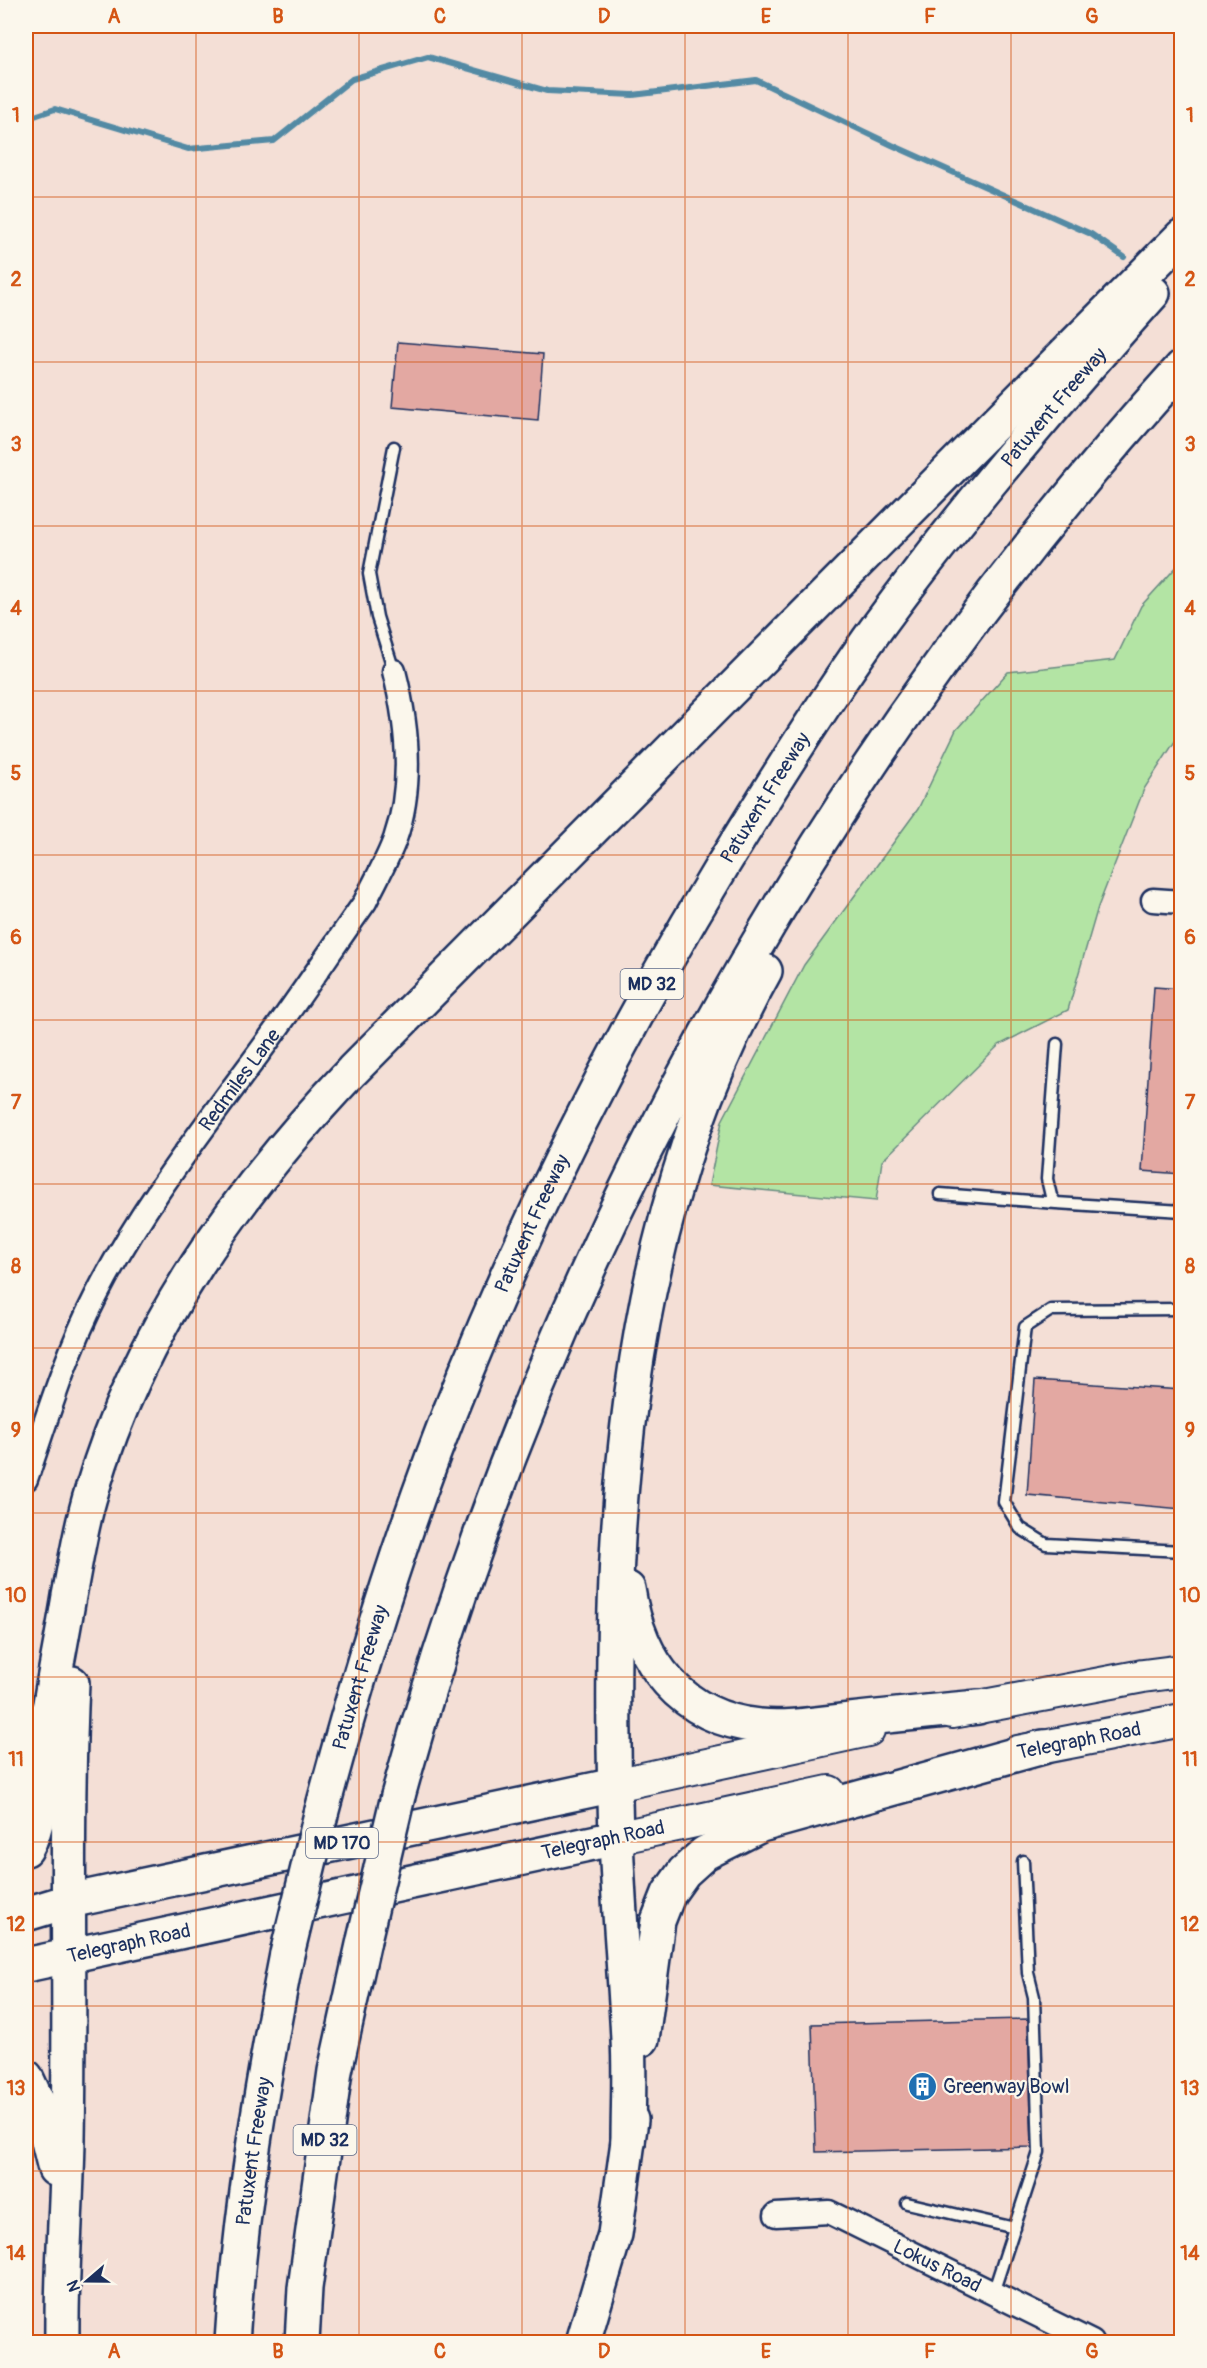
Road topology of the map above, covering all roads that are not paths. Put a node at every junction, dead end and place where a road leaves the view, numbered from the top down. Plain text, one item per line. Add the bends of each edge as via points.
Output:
1 (1182, 236) edge
2 (1182, 263) edge
3 (1182, 367) edge
4 (393, 447) dead end
5 (937, 667) junction
6 (394, 671) joint
7 (1153, 900) dead end
8 (1182, 902) edge
9 (1058, 1044) dead end
10 (940, 1194) dead end
11 (1056, 1203) junction
12 (1182, 1211) edge
13 (1182, 1308) edge
14 (26, 1479) edge
15 (620, 1508) junction
16 (78, 1547) junction
17 (1182, 1551) edge
18 (1182, 1671) edge
19 (978, 1707) junction
20 (1182, 1720) edge
21 (1043, 1747) junction
22 (615, 1785) junction
23 (616, 1838) junction
24 (26, 1849) edge
25 (1023, 1862) dead end
26 (69, 1901) junction
27 (26, 1914) edge
28 (67, 1955) junction
29 (26, 1965) edge
30 (26, 2077) edge
31 (628, 2142) junction
32 (907, 2203) dead end
33 (776, 2215) dead end
34 (64, 2221) junction
35 (1015, 2228) junction
36 (993, 2293) junction
37 (62, 2343) edge
38 (232, 2343) edge
39 (302, 2343) edge
40 (583, 2343) edge
41 (1092, 2343) edge

1 - 16 main road via 305,1121 218,1231 175,1301 114,1426
2 - 38 main road, Patuxent Freeway / MD 32, bridge via 1058,399 972,502 878,627 799,742 662,966 580,1120 511,1267 461,1382 415,1504 368,1646 321,1814 265,2067 249,2174
3 - 5 main road, MD 32 via 1066,500
4 - 6 lane via 369,574
5 - 15 main road via 871,777 748,1002 708,1091 676,1178 640,1329
5 - 39 main road, MD 32, bridge via 862,773 740,972 638,1164 577,1293 488,1515 432,1680 398,1796 364,1940 333,2082 305,2288
6 - 14 street, Redmiles Lane via 406,728 406,781 395,839 380,872 365,902 132,1231 95,1297
7 - 8 street
9 - 11 lane via 1047,1179
10 - 11 lane
11 - 12 lane
13 - 17 lane via 1051,1310 1025,1327 1004,1502 1020,1528 1046,1544
15 - 19 main road via 632,1617 654,1666 697,1707 731,1721 761,1726
15 - 22 main road via 614,1648
16 - 24 main road via 46,1728 38,1809
16 - 26 main road via 70,1728
18 - 19 main road, MD 170
19 - 22 main road, MD 170
20 - 21 main road, Telegraph Road
21 - 23 main road, Telegraph Road
21 - 31 main road via 760,1825 705,1853 684,1872 669,1893 658,1921
22 - 23 main road
22 - 26 main road, MD 170
23 - 28 main road, Telegraph Road
23 - 31 main road via 628,2044
25 - 35 lane via 1028,1973 1034,1997 1040,2152
26 - 27 main road, MD 170
26 - 28 main road
28 - 29 main road, Telegraph Road
28 - 34 main road via 68,2139
30 - 34 main road via 51,2148
31 - 40 main road via 615,2234
32 - 35 lane
33 - 36 street, Lokus Road via 829,2212
34 - 37 main road
35 - 36 lane
36 - 41 street, Lokus Road

